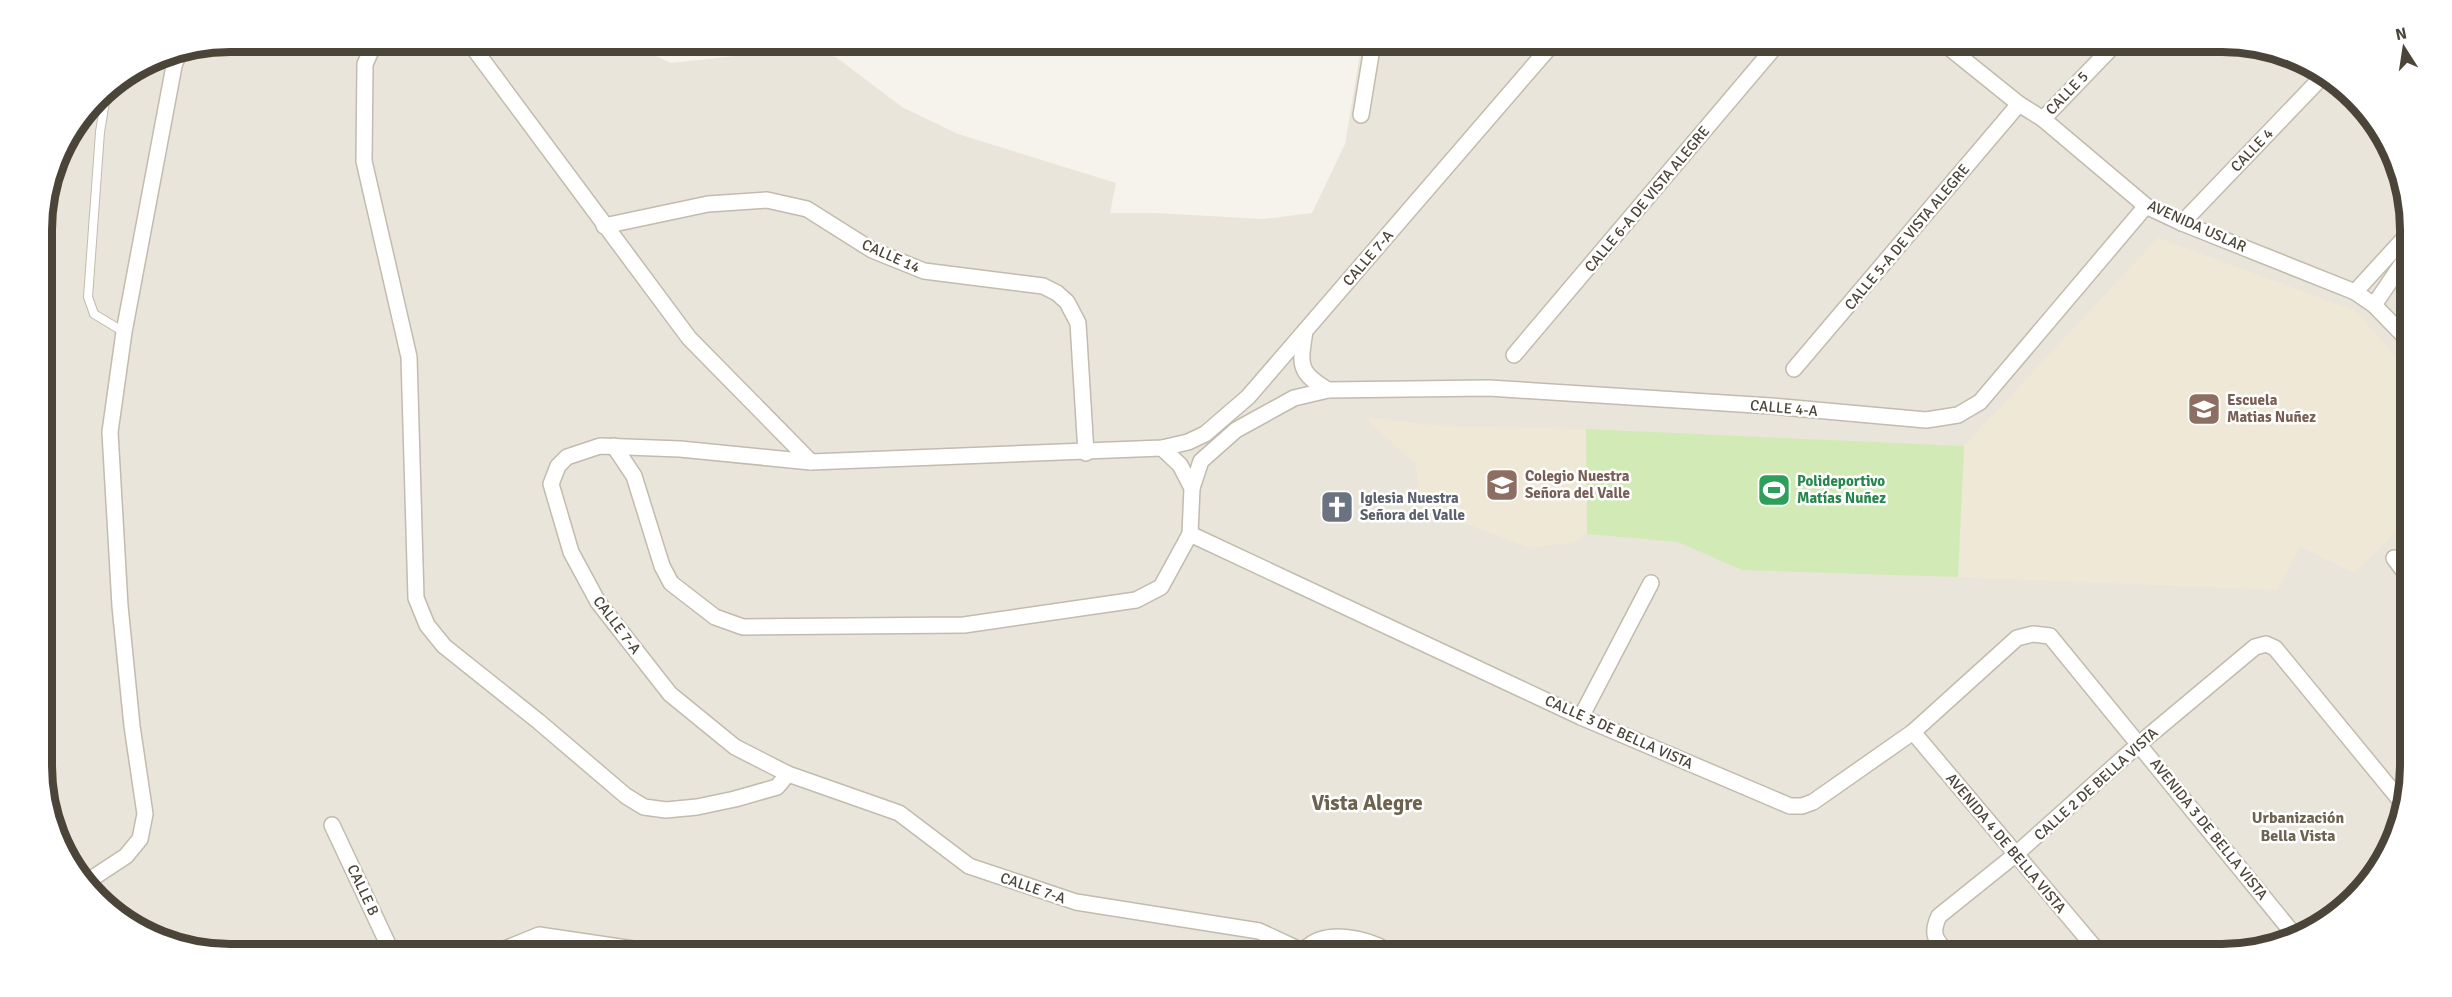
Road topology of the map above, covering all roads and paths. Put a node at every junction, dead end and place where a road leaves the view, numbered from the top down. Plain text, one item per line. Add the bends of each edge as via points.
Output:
1 (1371, 52) edge
2 (1545, 52) edge
3 (1770, 52) edge
4 (1955, 52) edge
5 (2107, 52) edge
6 (370, 53) edge
7 (477, 53) edge
8 (176, 62) edge
9 (2318, 82) edge
10 (2019, 104) junction
11 (104, 107) edge
12 (1361, 115) dead end
13 (2043, 119) junction
14 (2146, 206) junction
15 (2182, 223) junction
16 (604, 226) junction
17 (2400, 243) edge
18 (2400, 268) edge
19 (2355, 292) junction
20 (2374, 305) junction
21 (1305, 331) junction
22 (124, 332) junction
23 (2400, 332) edge
24 (1514, 355) dead end
25 (1794, 369) dead end
26 (1328, 390) junction
27 (614, 446) junction
28 (1162, 448) junction
29 (1086, 453) junction
30 (811, 462) junction
31 (1192, 488) junction
32 (1190, 534) junction
33 (2394, 558) dead end
34 (2400, 566) edge
35 (1651, 583) dead end
36 (2017, 638) joint
37 (1581, 717) junction
38 (1913, 732) junction
39 (2139, 744) junction
40 (788, 774) junction
41 (2397, 796) edge
42 (332, 825) dead end
43 (2015, 855) junction
44 (93, 878) edge
45 (2291, 930) edge
46 (388, 944) edge
47 (517, 944) edge
48 (600, 944) edge
49 (1286, 944) edge
50 (1314, 944) edge
51 (1372, 944) edge
52 (1939, 944) edge
53 (2092, 944) edge

1 - 12 street
2 - 21 street, CALLE 7-A
3 - 24 street, CALLE 6-A DE VISTA ALEGRE
4 - 10 street, AVENIDA USLAR
5 - 13 street, CALLE 5
6 - 40 street via 364,64 364,160 409,357 416,598 427,625 444,646 644,807 666,810 735,799 777,787
7 - 16 street
8 - 22 street
9 - 15 street, CALLE 4
10 - 13 street, AVENIDA USLAR
10 - 25 street, CALLE 5-A DE VISTA ALEGRE
11 - 22 lane via 88,297 94,314
13 - 14 street, AVENIDA USLAR
14 - 15 street, AVENIDA USLAR
14 - 26 street, CALLE 4-A via 1980,402 1958,415 1926,420 1489,388
15 - 19 street, AVENIDA USLAR
16 - 29 street, CALLE 14 via 708,204 767,200 807,209 872,250 924,271 1050,289 1067,302 1078,323
16 - 30 street via 689,338
17 - 19 street
18 - 20 street
19 - 20 street, AVENIDA USLAR
20 - 23 street, AVENIDA USLAR
21 - 26 street via 1303,369 1309,379
21 - 28 street, CALLE 7-A via 1248,397 1205,434
22 - 44 street via 110,432 120,606 145,814 140,839 126,856
26 - 31 street via 1294,398 1236,430 1201,460
27 - 30 street, CALLE 7-A
27 - 32 street via 634,476 671,583 715,617 743,627 964,625 1136,600 1161,587
27 - 40 street, CALLE 7-A via 583,450 567,457 552,478 571,552 598,602 670,694 735,747
28 - 29 street, CALLE 7-A
28 - 31 street via 1180,465
29 - 30 street, CALLE 7-A
31 - 32 street
32 - 37 street, CALLE 3 DE BELLA VISTA
33 - 34 street
35 - 37 street
36 - 38 street, CALLE 3 DE BELLA VISTA
36 - 39 street, AVENIDA 3 DE BELLA VISTA via 2033,634 2050,636
37 - 38 street, CALLE 3 DE BELLA VISTA via 1790,806 1813,802
38 - 43 street, AVENIDA 4 DE BELLA VISTA
39 - 41 street, CALLE 2 DE BELLA VISTA via 2255,647 2266,644 2275,648
39 - 43 street, CALLE 2 DE BELLA VISTA
39 - 45 street, AVENIDA 3 DE BELLA VISTA
40 - 49 street, CALLE 7-A via 899,813 969,866 1076,902 1260,931
42 - 46 street, CALLE B
43 - 52 street, CALLE 2 DE BELLA VISTA via 1939,916 1934,928
43 - 53 street, AVENIDA 4 DE BELLA VISTA
47 - 48 street via 539,935
50 - 51 street via 1318,940 1343,938

